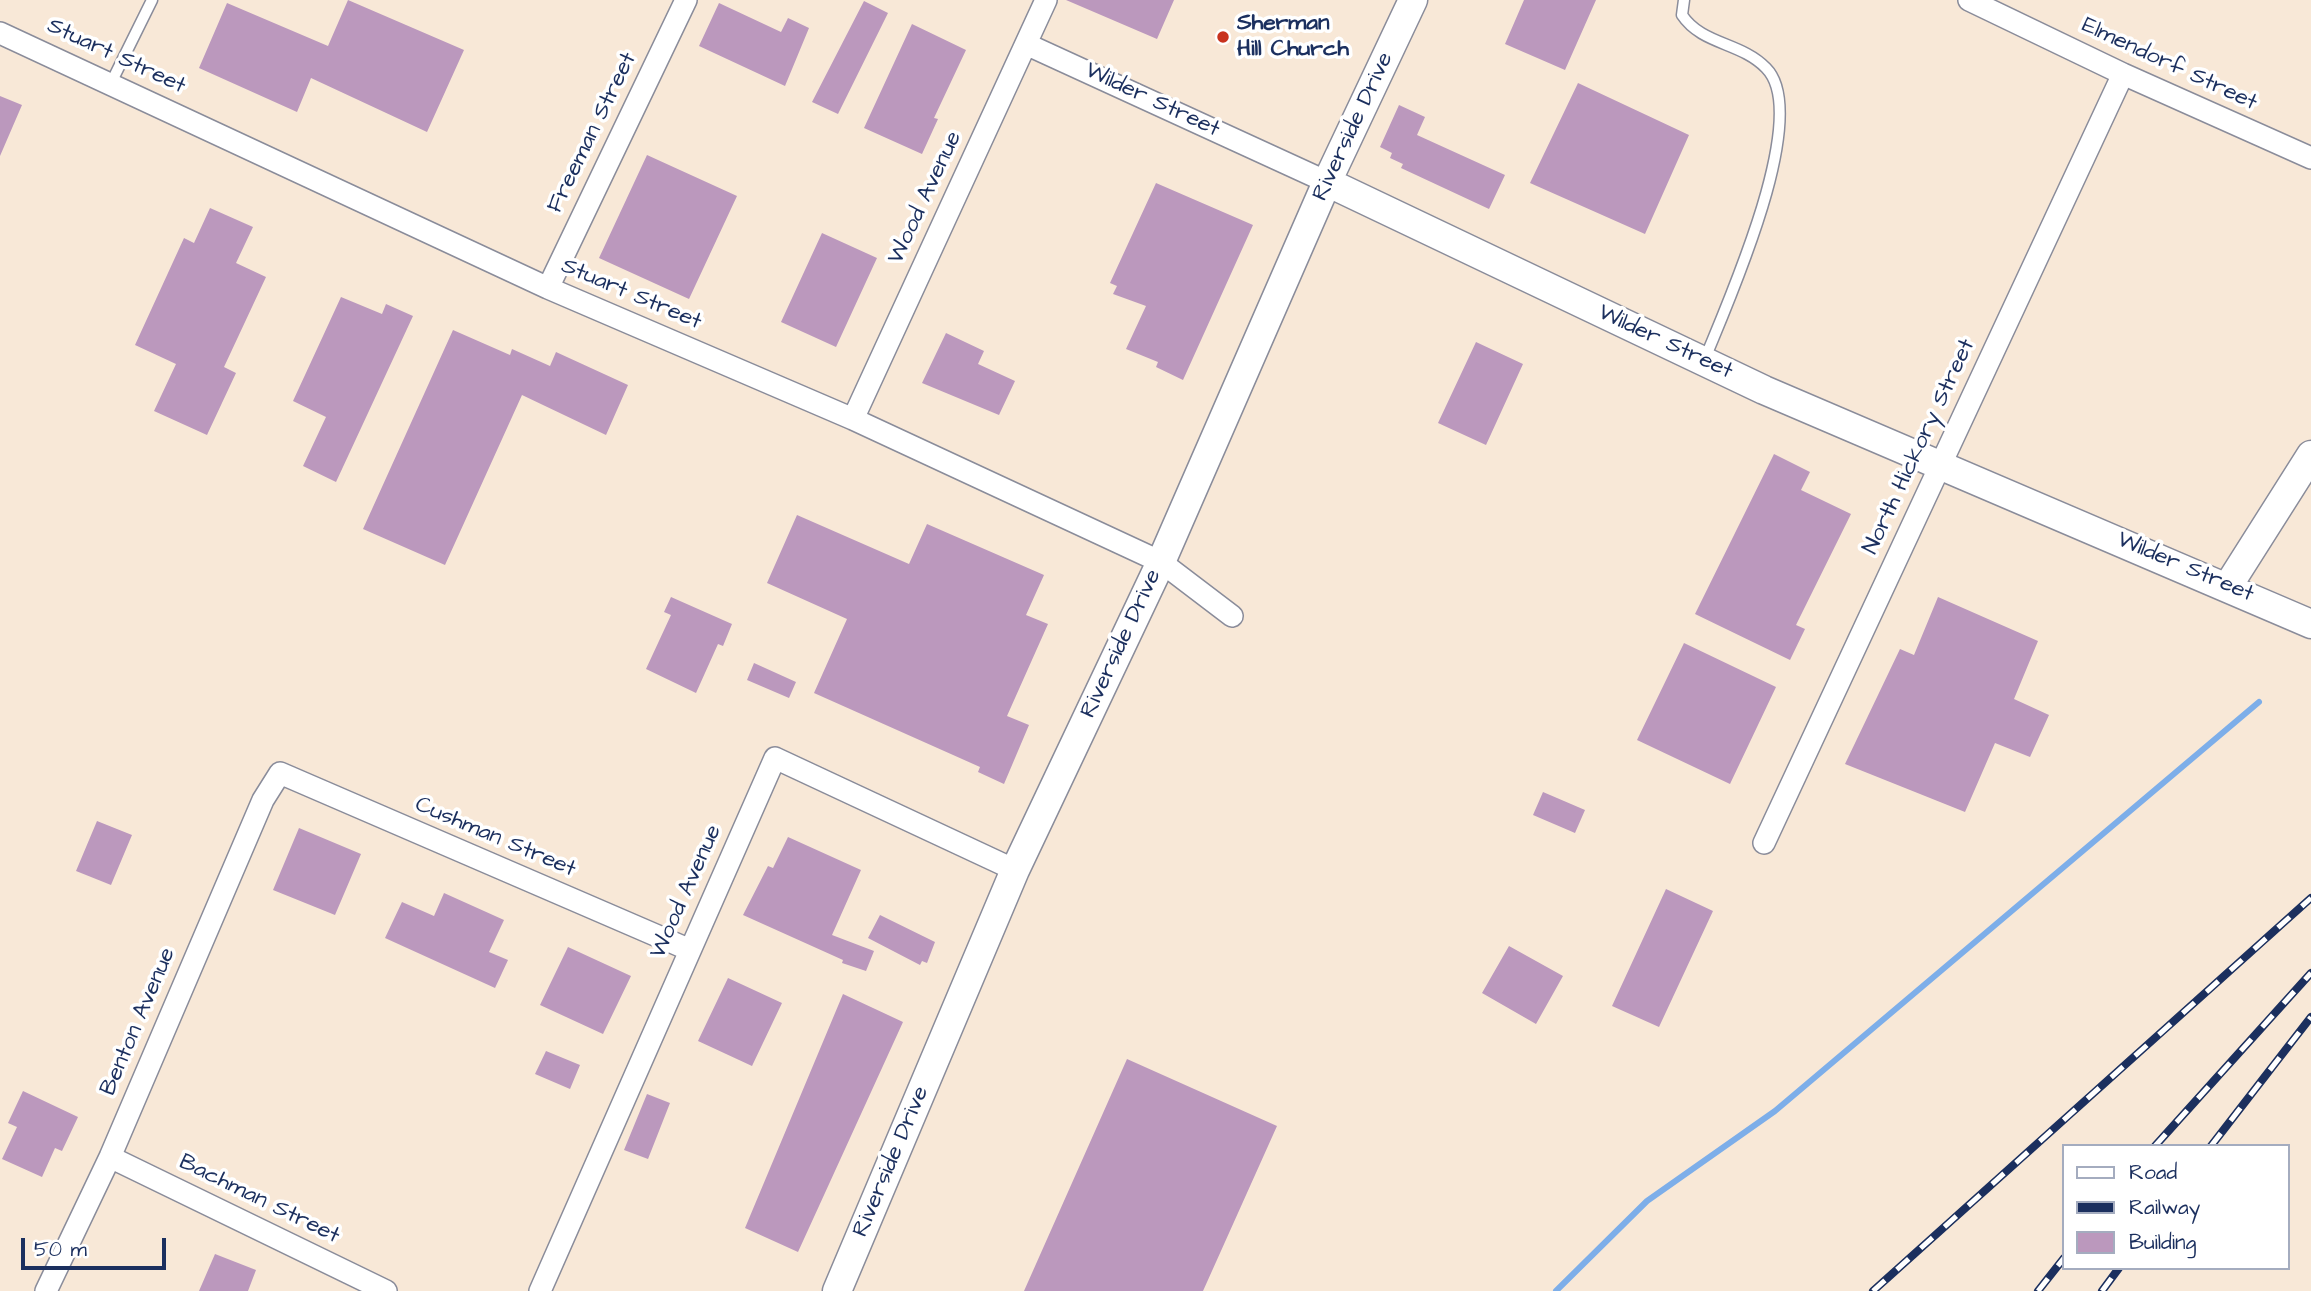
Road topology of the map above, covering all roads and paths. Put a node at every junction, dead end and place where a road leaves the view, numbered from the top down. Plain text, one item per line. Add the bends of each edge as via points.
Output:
1 (152, 0) edge
2 (686, 0) edge
3 (1046, 0) edge
4 (1413, 0) edge
5 (1684, 0) edge
6 (1969, 0) edge
7 (0, 33) edge
8 (1026, 44) junction
9 (2123, 74) junction
10 (111, 83) junction
11 (2311, 158) edge
12 (1327, 182) junction
13 (548, 288) junction
14 (1704, 361) junction
15 (853, 419) junction
16 (2311, 455) edge
17 (1941, 463) junction
18 (1161, 562) junction
19 (2228, 586) junction
20 (1233, 616) dead end
21 (2311, 624) edge
22 (280, 774) joint
23 (1764, 843) dead end
24 (1015, 870) junction
25 (690, 950) junction
26 (110, 1157) junction
27 (46, 1291) edge
28 (386, 1291) edge
29 (540, 1291) edge
30 (837, 1291) edge

1 - 10 lane
2 - 13 street, Freeman Street
3 - 8 street, Wood Avenue
4 - 12 street, Riverside Drive
5 - 14 lane via 1682,15 1693,31 1744,51 1768,69 1781,112 1778,152 1739,275
6 - 9 street, Elmendorf Street
7 - 10 street, Stuart Street
8 - 12 street, Wilder Street
8 - 15 street, Wood Avenue
9 - 11 street, Elmendorf Street
9 - 17 street, North Hickory Street
10 - 13 street, Stuart Street
12 - 14 street, Wilder Street
12 - 18 street, Riverside Drive
13 - 15 street, Stuart Street
14 - 17 street, Wilder Street
15 - 18 street, Stuart Street
16 - 19 street
17 - 19 street, Wilder Street
17 - 23 street, North Hickory Street
18 - 20 street, Stuart Street
18 - 24 street, Riverside Drive
19 - 21 street, Wilder Street
22 - 25 street, Cushman Street
22 - 26 street, Benton Avenue via 263,800
24 - 25 street, Wood Avenue via 775,758
24 - 30 street, Riverside Drive
25 - 29 street, Wood Avenue
26 - 27 street, Benton Avenue
26 - 28 street, Bachman Street

